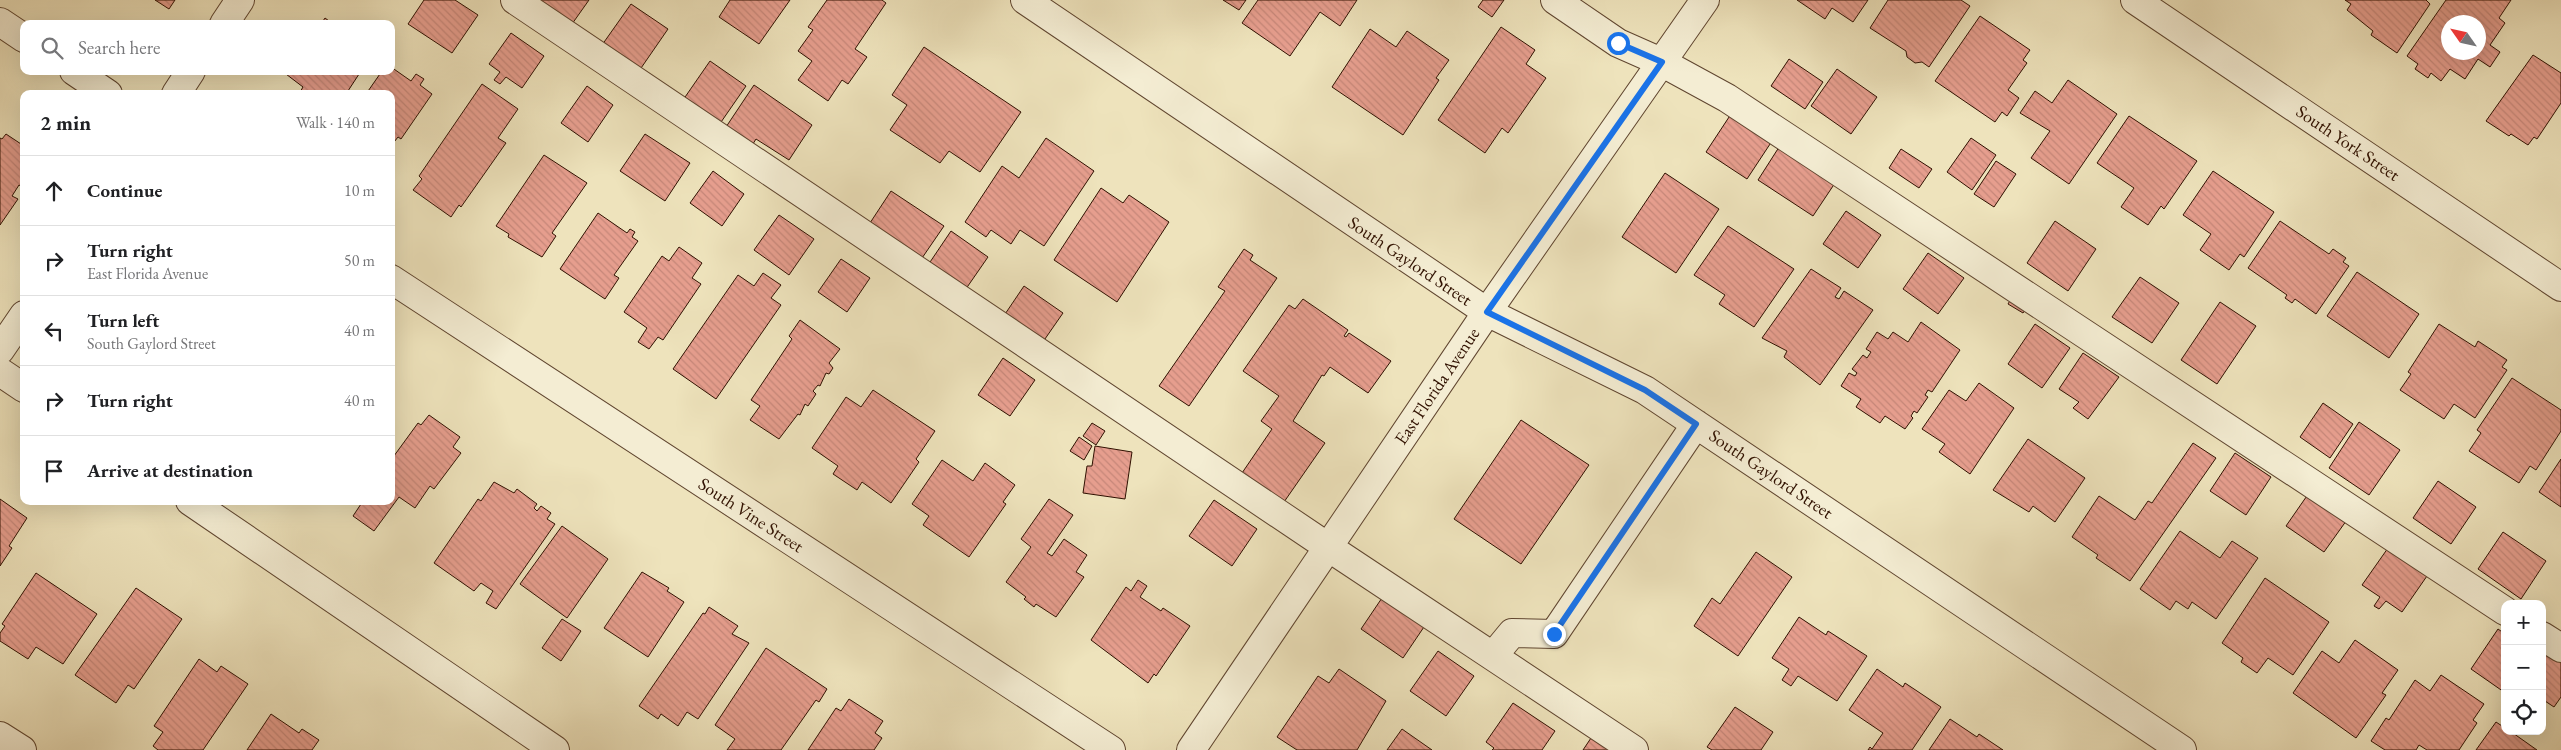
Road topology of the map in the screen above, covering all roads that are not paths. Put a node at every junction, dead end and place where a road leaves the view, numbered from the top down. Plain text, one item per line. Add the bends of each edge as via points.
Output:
1 (240, 0) edge
2 (515, 0) edge
3 (1025, 0) edge
4 (1555, 0) edge
5 (1705, 0) edge
6 (2135, 0) edge
7 (227, 20) edge
8 (0, 22) edge
9 (20, 35) edge
10 (1662, 62) junction
11 (80, 75) edge
12 (189, 75) edge
13 (102, 90) edge
14 (179, 90) edge
15 (395, 282) edge
16 (2561, 287) edge
17 (1487, 312) junction
18 (20, 321) edge
19 (0, 350) edge
20 (0, 372) edge
21 (20, 385) edge
22 (1696, 424) junction
23 (196, 505) edge
24 (1328, 547) junction
25 (2501, 608) edge
26 (2546, 639) edge
27 (2561, 648) edge
28 (1492, 656) junction
29 (0, 736) edge
30 (22, 750) edge
31 (555, 750) edge
32 (1111, 750) edge
33 (1191, 750) edge
34 (1634, 750) edge
35 (2182, 750) edge

1 - 7 street
2 - 24 street
3 - 17 street, South Gaylord Street
4 - 10 street via 1618,43
5 - 10 street, East Florida Avenue
6 - 16 street, South York Street
8 - 9 street
10 - 17 street, East Florida Avenue
10 - 25 street via 1727,98
11 - 13 street
12 - 14 street
15 - 32 street, South Vine Street
17 - 22 street, South Gaylord Street via 1645,390
17 - 24 street, East Florida Avenue
18 - 19 street
20 - 21 street
22 - 28 street via 1554,634 1512,633
22 - 35 street, South Gaylord Street
23 - 31 street
24 - 28 street
24 - 33 street, East Florida Avenue
26 - 27 street
28 - 34 street
29 - 30 street

